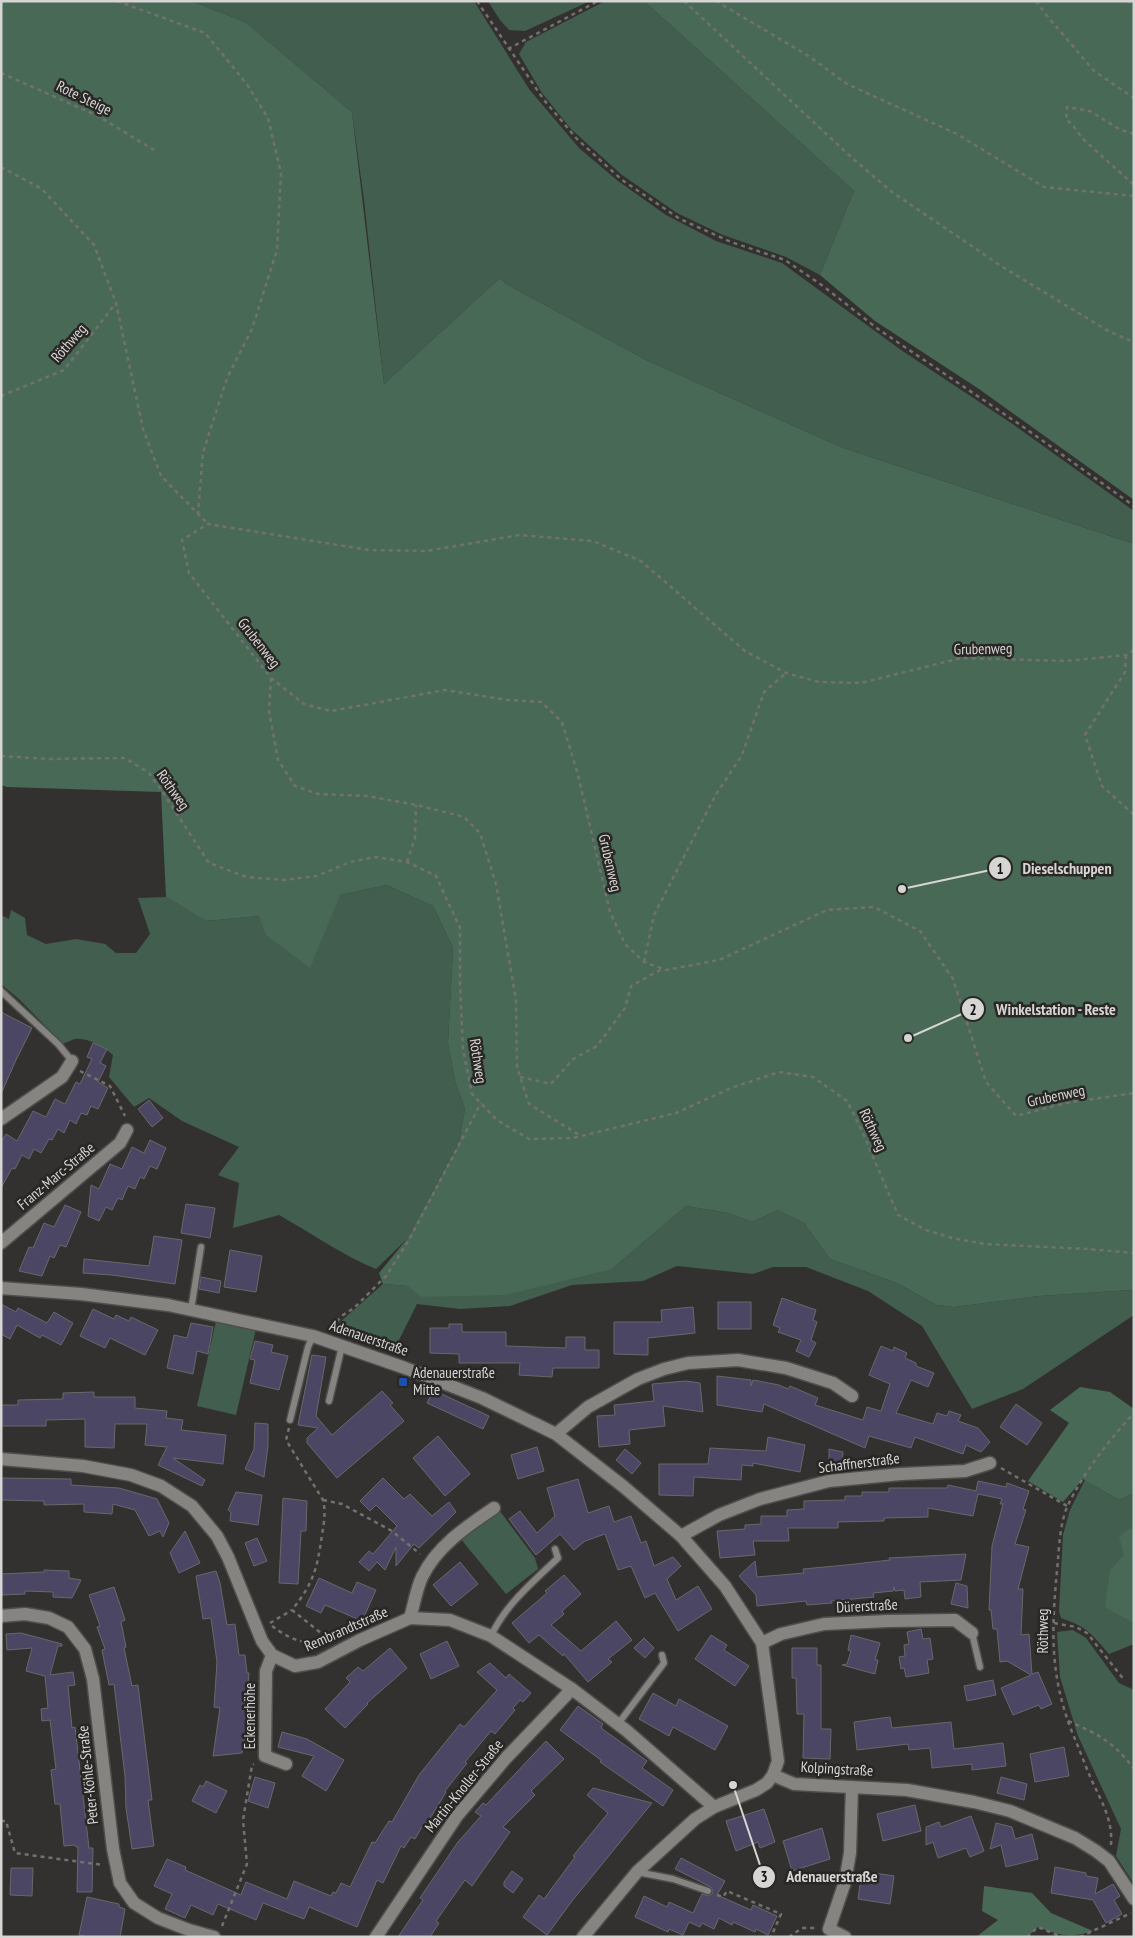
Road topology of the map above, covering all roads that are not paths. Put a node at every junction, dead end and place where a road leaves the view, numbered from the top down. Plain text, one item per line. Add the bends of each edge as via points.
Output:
1 (1, 991) edge
2 (70, 1063) joint
3 (1, 1119) edge
4 (127, 1130) road end
5 (1, 1243) edge
6 (201, 1247) dead end
7 (1, 1288) edge
8 (191, 1310) junction
9 (318, 1337) junction
10 (342, 1346) junction
11 (852, 1396) dead end
12 (329, 1402) dead end
13 (290, 1420) road end
14 (556, 1434) junction
15 (1, 1459) edge
16 (990, 1463) road end
17 (494, 1508) dead end
18 (680, 1536) junction
19 (555, 1549) dead end
20 (1, 1616) edge
21 (410, 1618) junction
22 (972, 1633) joint
23 (491, 1636) junction
24 (762, 1643) junction
25 (272, 1655) junction
26 (662, 1655) dead end
27 (980, 1667) dead end
28 (572, 1689) junction
29 (618, 1724) junction
30 (286, 1764) dead end
31 (773, 1775) junction
32 (852, 1787) junction
33 (714, 1807) junction
34 (638, 1872) junction
35 (708, 1892) road end
36 (1134, 1898) edge
37 (217, 1933) edge
38 (376, 1937) edge
39 (583, 1937) edge
40 (845, 1937) edge

1 - 2 lane via 58,1044
2 - 3 street via 62,1077
4 - 5 street, Franz-Marc-Straße via 120,1143
6 - 8 lane
7 - 8 street, Adenauerstraße via 82,1294
8 - 9 street, Adenauerstraße
9 - 10 street, Adenauerstraße
9 - 13 lane via 308,1347
10 - 12 lane
10 - 14 street, Adenauerstraße via 482,1398
11 - 14 street via 833,1382 786,1368 738,1360 688,1362 638,1379 588,1407
14 - 18 street, Adenauerstraße
15 - 25 street via 83,1466 131,1475 161,1486 192,1506 228,1557 262,1641
16 - 18 street, Schaffnerstraße via 965,1471 829,1481 760,1499 719,1515
17 - 21 street via 455,1536 430,1563
18 - 24 street, Adenauerstraße via 725,1586
19 - 23 lane via 558,1558 509,1606
20 - 37 street, Peter-Köhle-Straße via 25,1614 49,1618 68,1627 84,1649 93,1679 115,1866 120,1883 134,1903 158,1918
21 - 23 street, Rembrandtstraße via 450,1620
21 - 25 street, Rembrandtstraße via 318,1662 295,1666
22 - 24 street, Dürerstraße via 956,1620 824,1624 781,1634
22 - 27 lane
23 - 28 street, Rembrandtstraße
24 - 31 street, Adenauerstraße via 778,1761
25 - 30 street, Eckenerhöhe via 266,1671 265,1756
26 - 29 lane via 664,1663
28 - 29 street, Rembrandtstraße
28 - 38 street, Martin-Knoller-Straße via 506,1758 457,1816
29 - 33 street, Rembrandtstraße
31 - 32 street, Kolpingstraße via 794,1784
31 - 33 street via 756,1790
32 - 36 street, Kolpingstraße via 908,1790 1010,1811 1075,1838 1096,1851 1109,1862
32 - 40 street via 850,1854 845,1882 829,1929
33 - 34 street via 695,1818
34 - 35 lane via 673,1879
34 - 39 street

